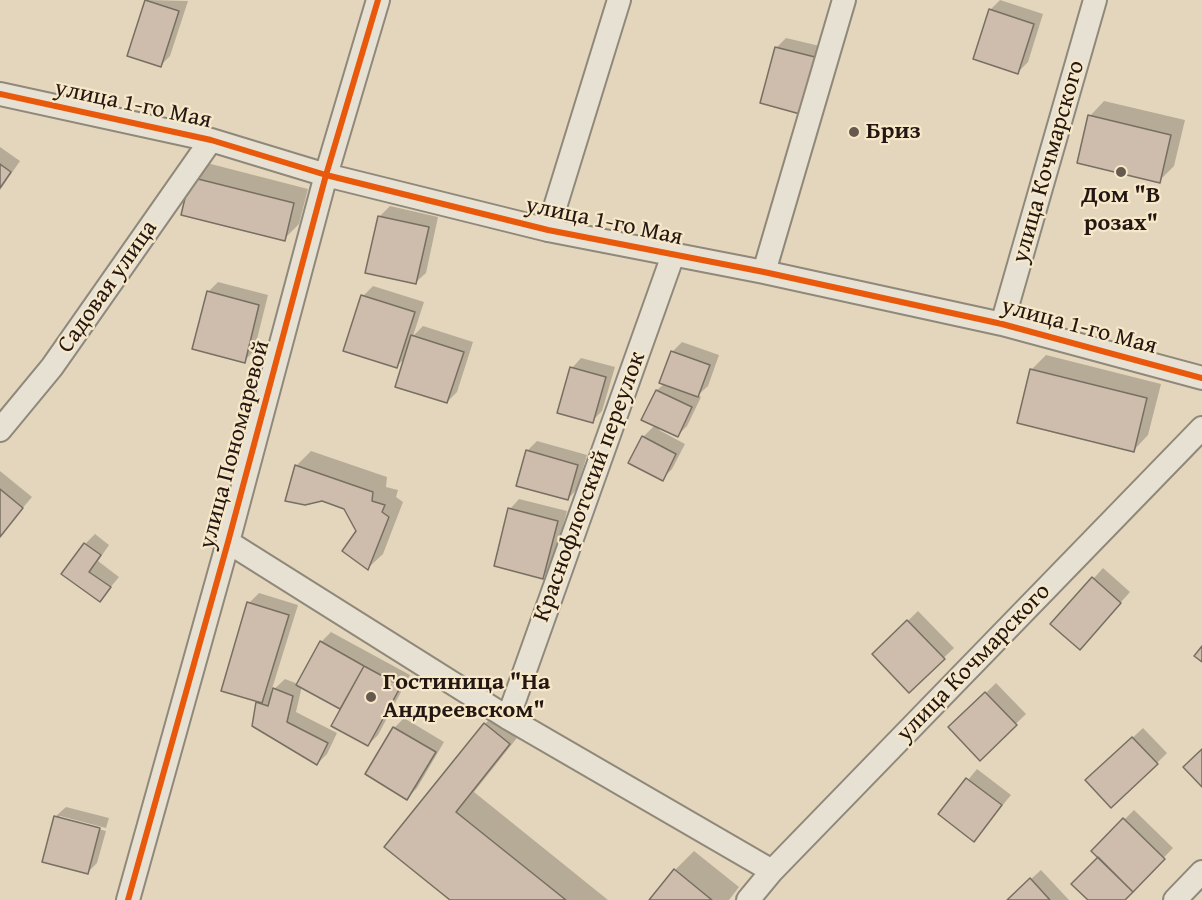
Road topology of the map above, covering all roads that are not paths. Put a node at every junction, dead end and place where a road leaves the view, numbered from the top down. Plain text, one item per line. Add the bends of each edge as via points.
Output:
1 (378, 0) edge
2 (619, 0) edge
3 (844, 0) edge
4 (1095, 0) edge
5 (0, 94) edge
6 (211, 140) junction
7 (326, 175) junction
8 (548, 230) junction
9 (673, 255) junction
10 (765, 272) junction
11 (1002, 324) junction
12 (1202, 378) edge
13 (1202, 428) edge
14 (0, 430) edge
15 (228, 542) junction
16 (508, 718) junction
17 (772, 871) junction
18 (1202, 872) edge
19 (128, 900) edge
20 (748, 900) edge
21 (1175, 900) edge

1 - 7 street, улица Пономаревой
2 - 8 street
3 - 10 street
4 - 11 street, улица Кочмарского
5 - 6 street, улица 1-го Мая
6 - 7 street, улица 1-го Мая
6 - 14 street, Садовая улица via 52,367
7 - 8 street, улица 1-го Мая
7 - 15 street, улица Пономаревой
8 - 9 street, улица 1-го Мая
9 - 10 street, улица 1-го Мая
9 - 16 street, Краснофлотский переулок
10 - 11 street, улица 1-го Мая
11 - 12 street, улица 1-го Мая
13 - 17 street, улица Кочмарского
15 - 16 street
15 - 19 street, улица Пономаревой
16 - 17 street
17 - 20 street, улица Кочмарского
18 - 21 street

